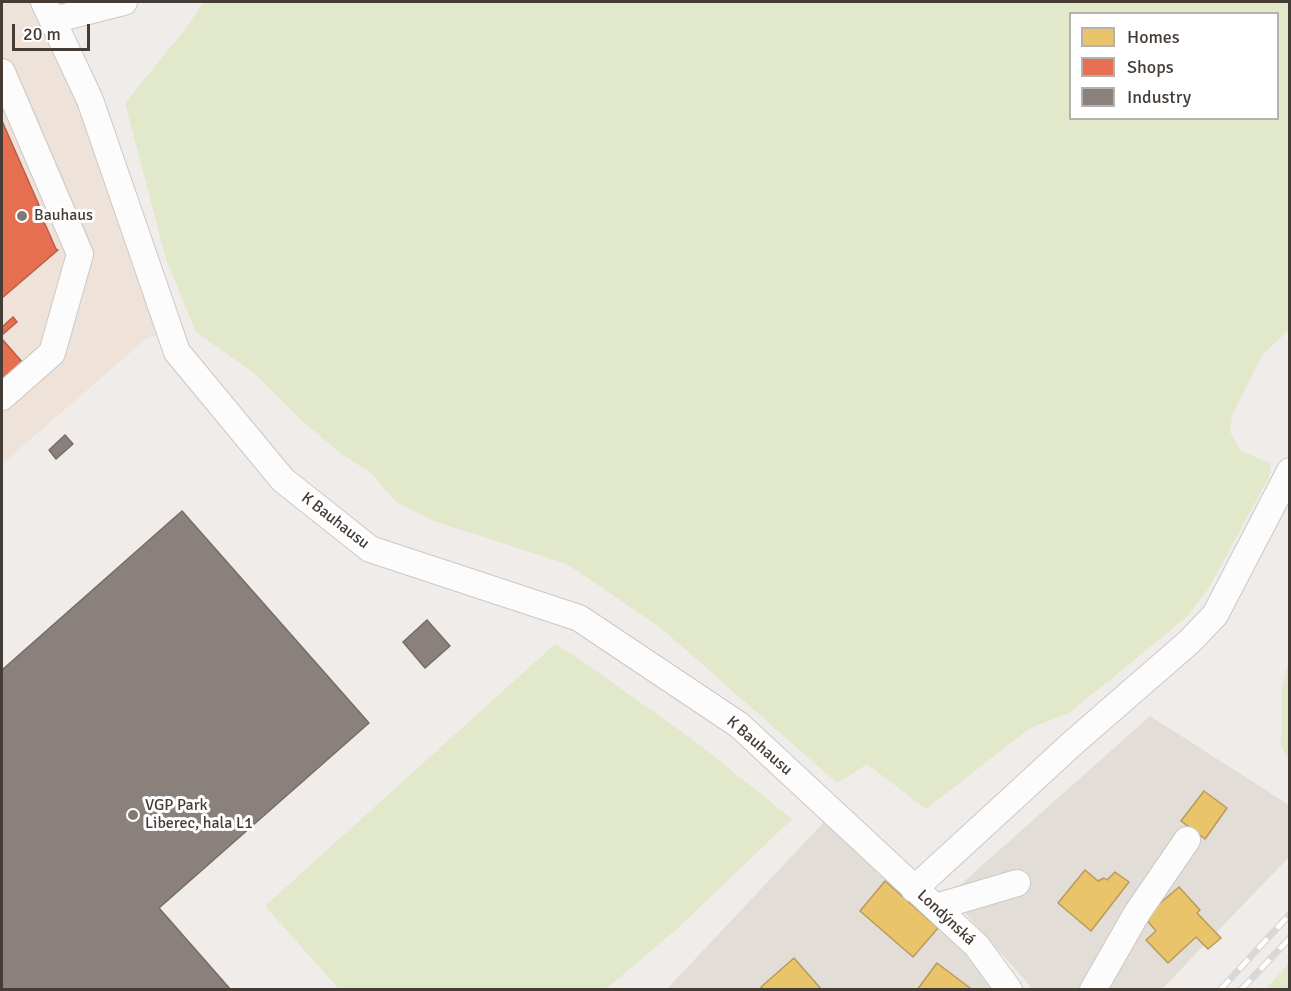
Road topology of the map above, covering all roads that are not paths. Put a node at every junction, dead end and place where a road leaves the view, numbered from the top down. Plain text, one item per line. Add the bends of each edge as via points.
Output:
1 (124, 2) edge
2 (49, 11) edge
3 (2, 72) edge
4 (2, 397) edge
5 (1290, 471) edge
6 (1187, 840) dead end
7 (876, 852) joint
8 (1017, 883) dead end
9 (914, 889) junction
10 (936, 907) junction
11 (1009, 990) edge
12 (1093, 990) edge

1 - 2 street
2 - 7 street, K Bauhausu via 90,100 177,352 283,480 370,549 579,618 739,725
3 - 4 street via 80,254 52,353
5 - 9 street via 1215,615
6 - 12 street via 1137,913
7 - 9 street, Londýnská
8 - 10 street
9 - 10 street, Londýnská
10 - 11 street, Londýnská via 977,946

